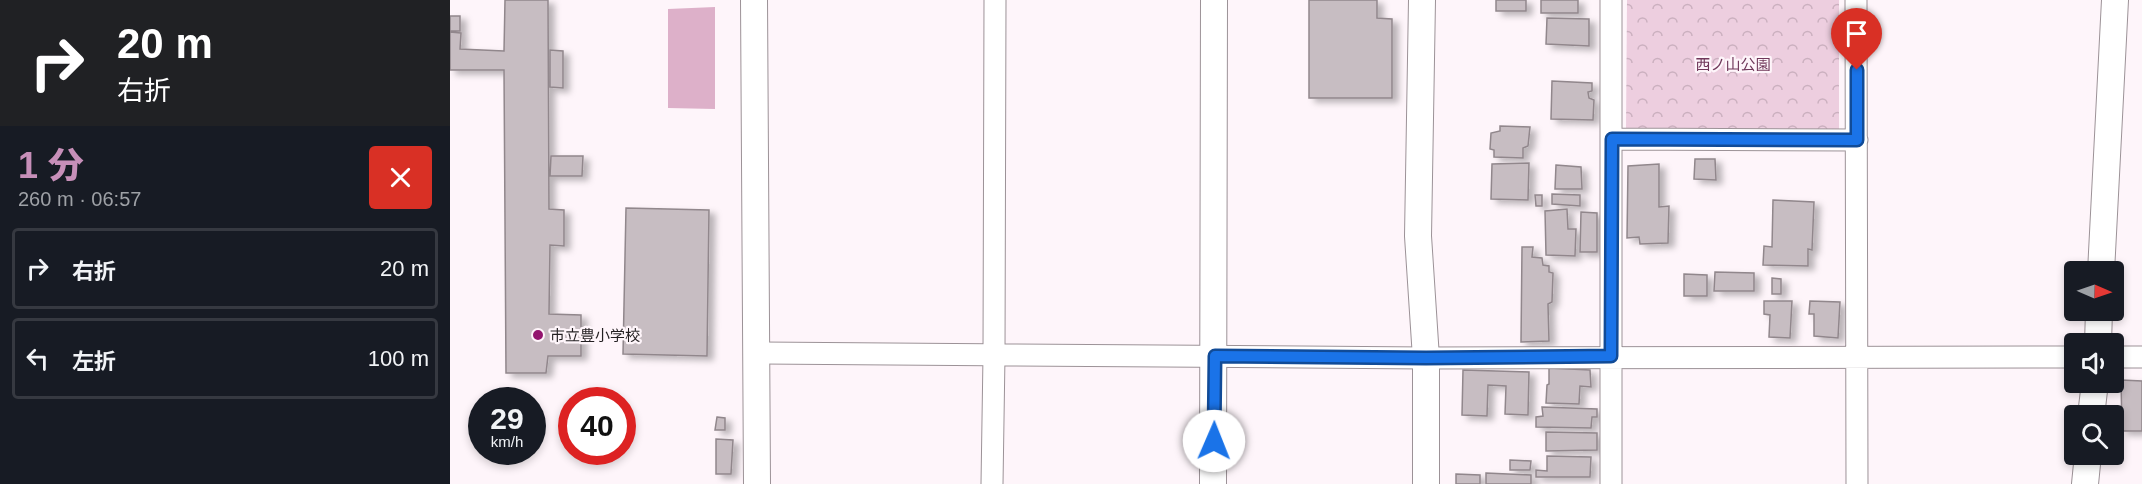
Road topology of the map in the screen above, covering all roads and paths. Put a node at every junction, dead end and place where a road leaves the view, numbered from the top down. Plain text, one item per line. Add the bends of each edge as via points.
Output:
1 (754, 0) edge
2 (995, 0) edge
3 (1214, 0) edge
4 (1422, 0) edge
5 (1611, 0) edge
6 (1856, 0) edge
7 (2115, 0) edge
8 (1612, 139) junction
9 (1857, 140) junction
10 (2102, 261) edge
11 (757, 353) junction
12 (994, 356) junction
13 (1215, 356) junction
14 (1611, 356) junction
15 (1857, 357) junction
16 (2064, 357) edge
17 (2124, 357) edge
18 (2142, 357) edge
19 (1426, 358) junction
20 (2087, 465) edge
21 (757, 484) edge
22 (992, 484) edge
23 (1213, 484) edge
24 (1426, 484) edge
25 (1611, 484) edge
26 (1857, 484) edge
27 (2085, 484) edge

1 - 11 street
2 - 12 street
3 - 13 street
4 - 19 street via 1418,236
5 - 8 street
6 - 9 street
7 - 10 street
8 - 9 street
8 - 14 street
9 - 15 street
11 - 12 street
11 - 21 street
12 - 13 street
12 - 22 street
13 - 19 street
13 - 23 street
14 - 15 street
14 - 19 street
14 - 25 street
15 - 16 street
15 - 26 street
17 - 18 street
19 - 24 street
20 - 27 street

